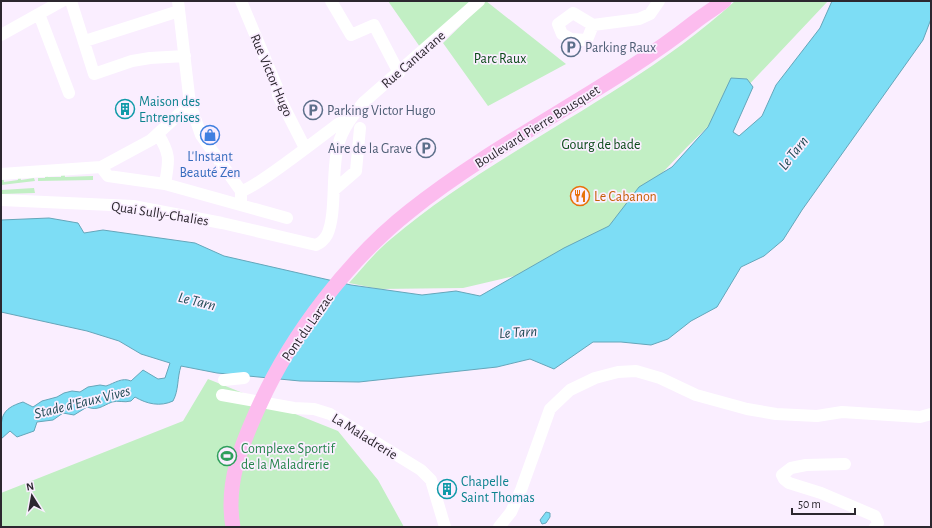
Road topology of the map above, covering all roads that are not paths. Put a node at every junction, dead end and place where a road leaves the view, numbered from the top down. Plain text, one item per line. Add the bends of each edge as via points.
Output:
1 (62, 1) edge
2 (71, 1) edge
3 (241, 1) edge
4 (331, 1) edge
5 (479, 1) edge
6 (659, 1) edge
7 (713, 1) edge
8 (724, 1) edge
9 (179, 6) edge
10 (39, 14) junction
11 (698, 19) junction
12 (593, 25) dead end
13 (1, 35) edge
14 (84, 41) junction
15 (185, 56) junction
16 (399, 73) junction
17 (70, 93) dead end
18 (190, 104) junction
19 (349, 119) junction
20 (360, 128) dead end
21 (158, 134) junction
22 (305, 148) junction
23 (104, 172) junction
24 (1, 174) edge
25 (165, 184) junction
26 (334, 190) junction
27 (241, 191) junction
28 (1, 200) edge
29 (241, 204) junction
30 (287, 218) dead end
31 (381, 238) joint
32 (316, 245) joint
33 (244, 378) dead end
34 (224, 380) dead end
35 (222, 395) dead end
36 (931, 414) edge
37 (845, 464) dead end
38 (233, 527) edge
39 (445, 527) edge
40 (499, 527) edge
41 (875, 527) edge

1 - 10 street
2 - 14 street
3 - 22 street, Rue Victor Hugo via 278,95
4 - 16 street via 351,35 374,25
5 - 16 street, Rue Cantarane
6 - 12 street via 650,14 639,19
7 - 11 main road, Boulevard Pierre Bousquet
8 - 11 main road, Boulevard Pierre Bousquet
9 - 14 street
9 - 15 street
10 - 13 street
10 - 17 street
11 - 31 main road, Boulevard Pierre Bousquet via 643,61 458,176 409,212
14 - 15 street via 94,74 150,58
15 - 18 street
16 - 19 street, Rue Cantarane via 364,102
18 - 21 street
18 - 27 street via 201,135
19 - 22 street, Rue Cantarane
19 - 26 street, Rue Cantarane via 338,145
20 - 26 street via 356,171
21 - 23 street
21 - 25 street via 169,159
22 - 27 street, Rue Cantarane via 262,180
23 - 24 street
23 - 25 street
25 - 29 street
26 - 32 street, Rue Cantarane via 330,226 322,242
27 - 29 street
28 - 32 street, Quai Sully-Chalies via 133,206
29 - 30 street
31 - 38 main road, Pont du Larzac via 329,294 282,360 249,428 235,466 231,503
33 - 34 street
35 - 39 street, La Maladrerie via 294,408 314,409 330,414 421,470 431,480
36 - 40 street via 920,417 842,412 817,416 776,414 696,395 660,378 636,371 618,372 595,378 570,390 550,409 521,490 511,512
37 - 41 street via 791,468 782,476 790,483 875,516 878,523

